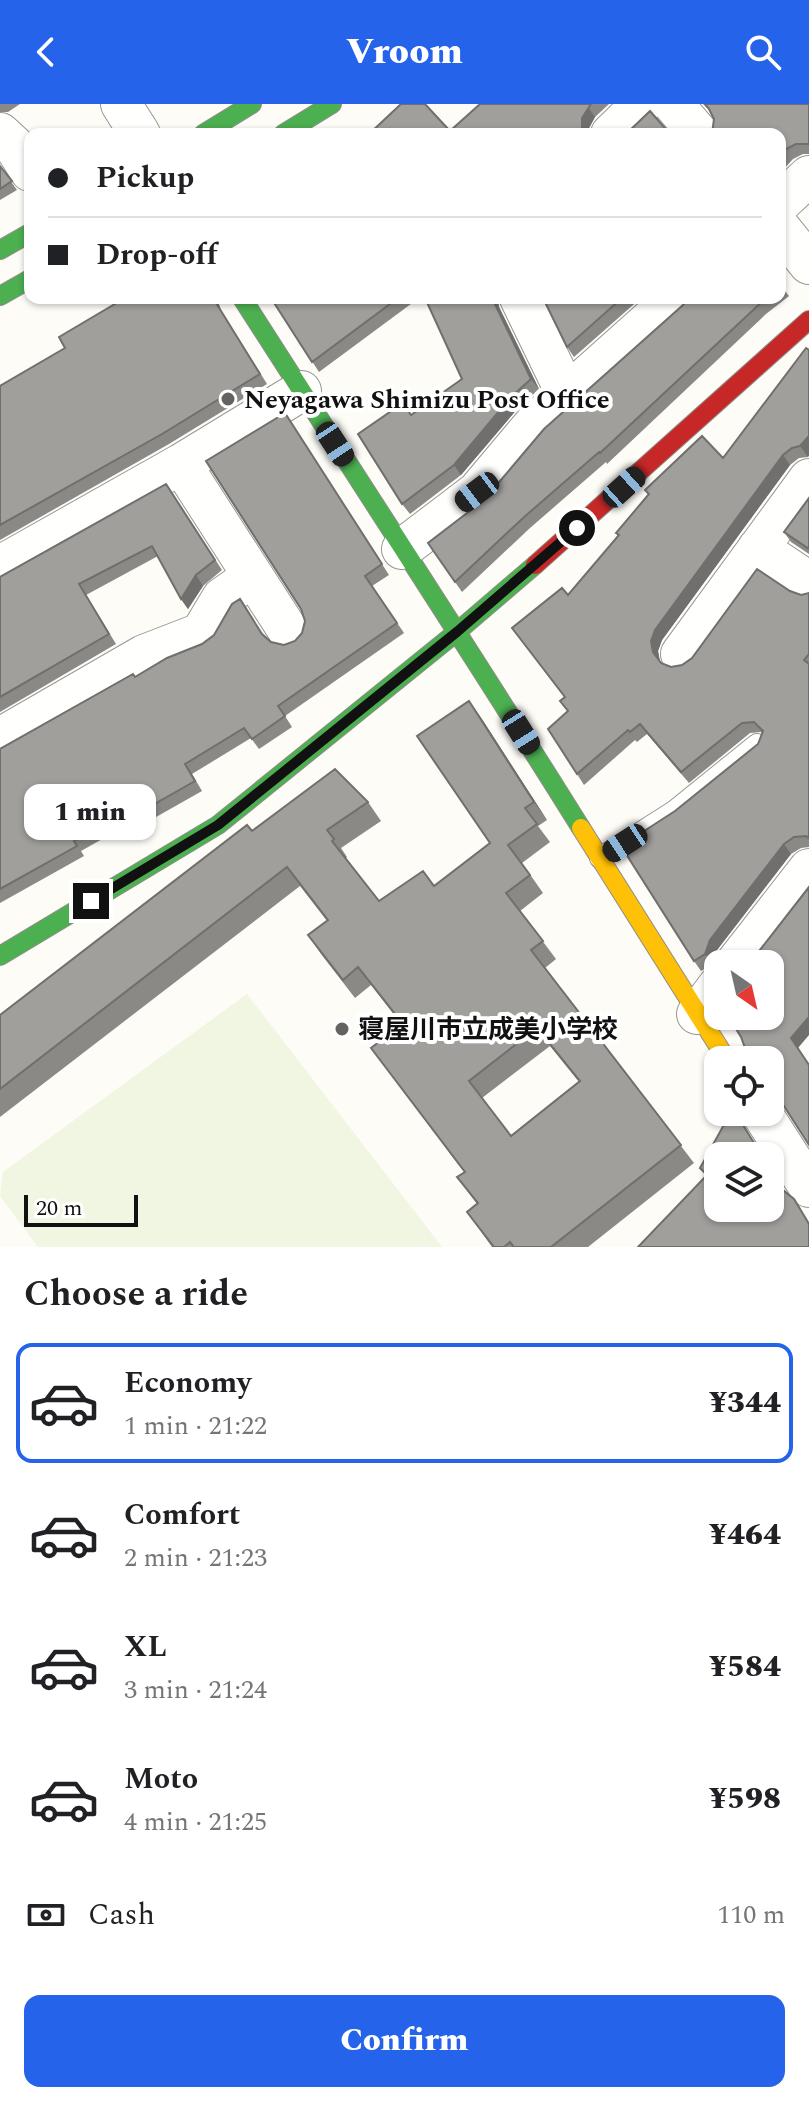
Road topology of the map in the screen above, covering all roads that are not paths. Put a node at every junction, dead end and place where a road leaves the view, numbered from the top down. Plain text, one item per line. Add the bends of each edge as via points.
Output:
1 (121, 104) edge
2 (252, 104) edge
3 (332, 104) edge
4 (642, 104) edge
5 (673, 104) edge
6 (136, 128) edge
7 (213, 128) edge
8 (293, 128) edge
9 (617, 128) edge
10 (694, 128) edge
11 (0, 133) edge
12 (24, 162) edge
13 (809, 176) edge
14 (786, 197) edge
15 (786, 235) edge
16 (24, 236) edge
17 (0, 250) edge
18 (809, 264) edge
19 (24, 282) edge
20 (0, 296) edge
21 (246, 304) edge
22 (523, 304) edge
23 (668, 304) edge
24 (809, 320) edge
25 (301, 391) junction
26 (567, 395) junction
27 (181, 464) junction
28 (809, 479) edge
29 (758, 548) junction
30 (402, 549) junction
31 (0, 566) edge
32 (252, 577) junction
33 (809, 582) edge
34 (458, 631) junction
35 (289, 632) dead end
36 (681, 654) dead end
37 (0, 738) edge
38 (757, 744) edge
39 (600, 858) junction
40 (809, 869) edge
41 (746, 950) edge
42 (0, 956) edge
43 (704, 995) edge
44 (770, 1126) edge
45 (809, 1187) edge

1 - 6 street
2 - 7 street
3 - 8 street
4 - 9 street
5 - 10 street
11 - 12 street
13 - 14 street
15 - 18 street
16 - 17 street
19 - 20 street
21 - 25 street
22 - 26 street
23 - 26 street
24 - 34 street
25 - 27 street
25 - 30 street
26 - 30 street via 535,423 477,492
27 - 31 street
27 - 32 street
28 - 29 street
29 - 33 street
29 - 36 street
30 - 34 street
32 - 35 street
32 - 37 street via 222,598 201,633 144,655
34 - 39 street
34 - 42 street via 218,825
38 - 39 lane via 674,811
39 - 43 street
40 - 41 street
44 - 45 street

